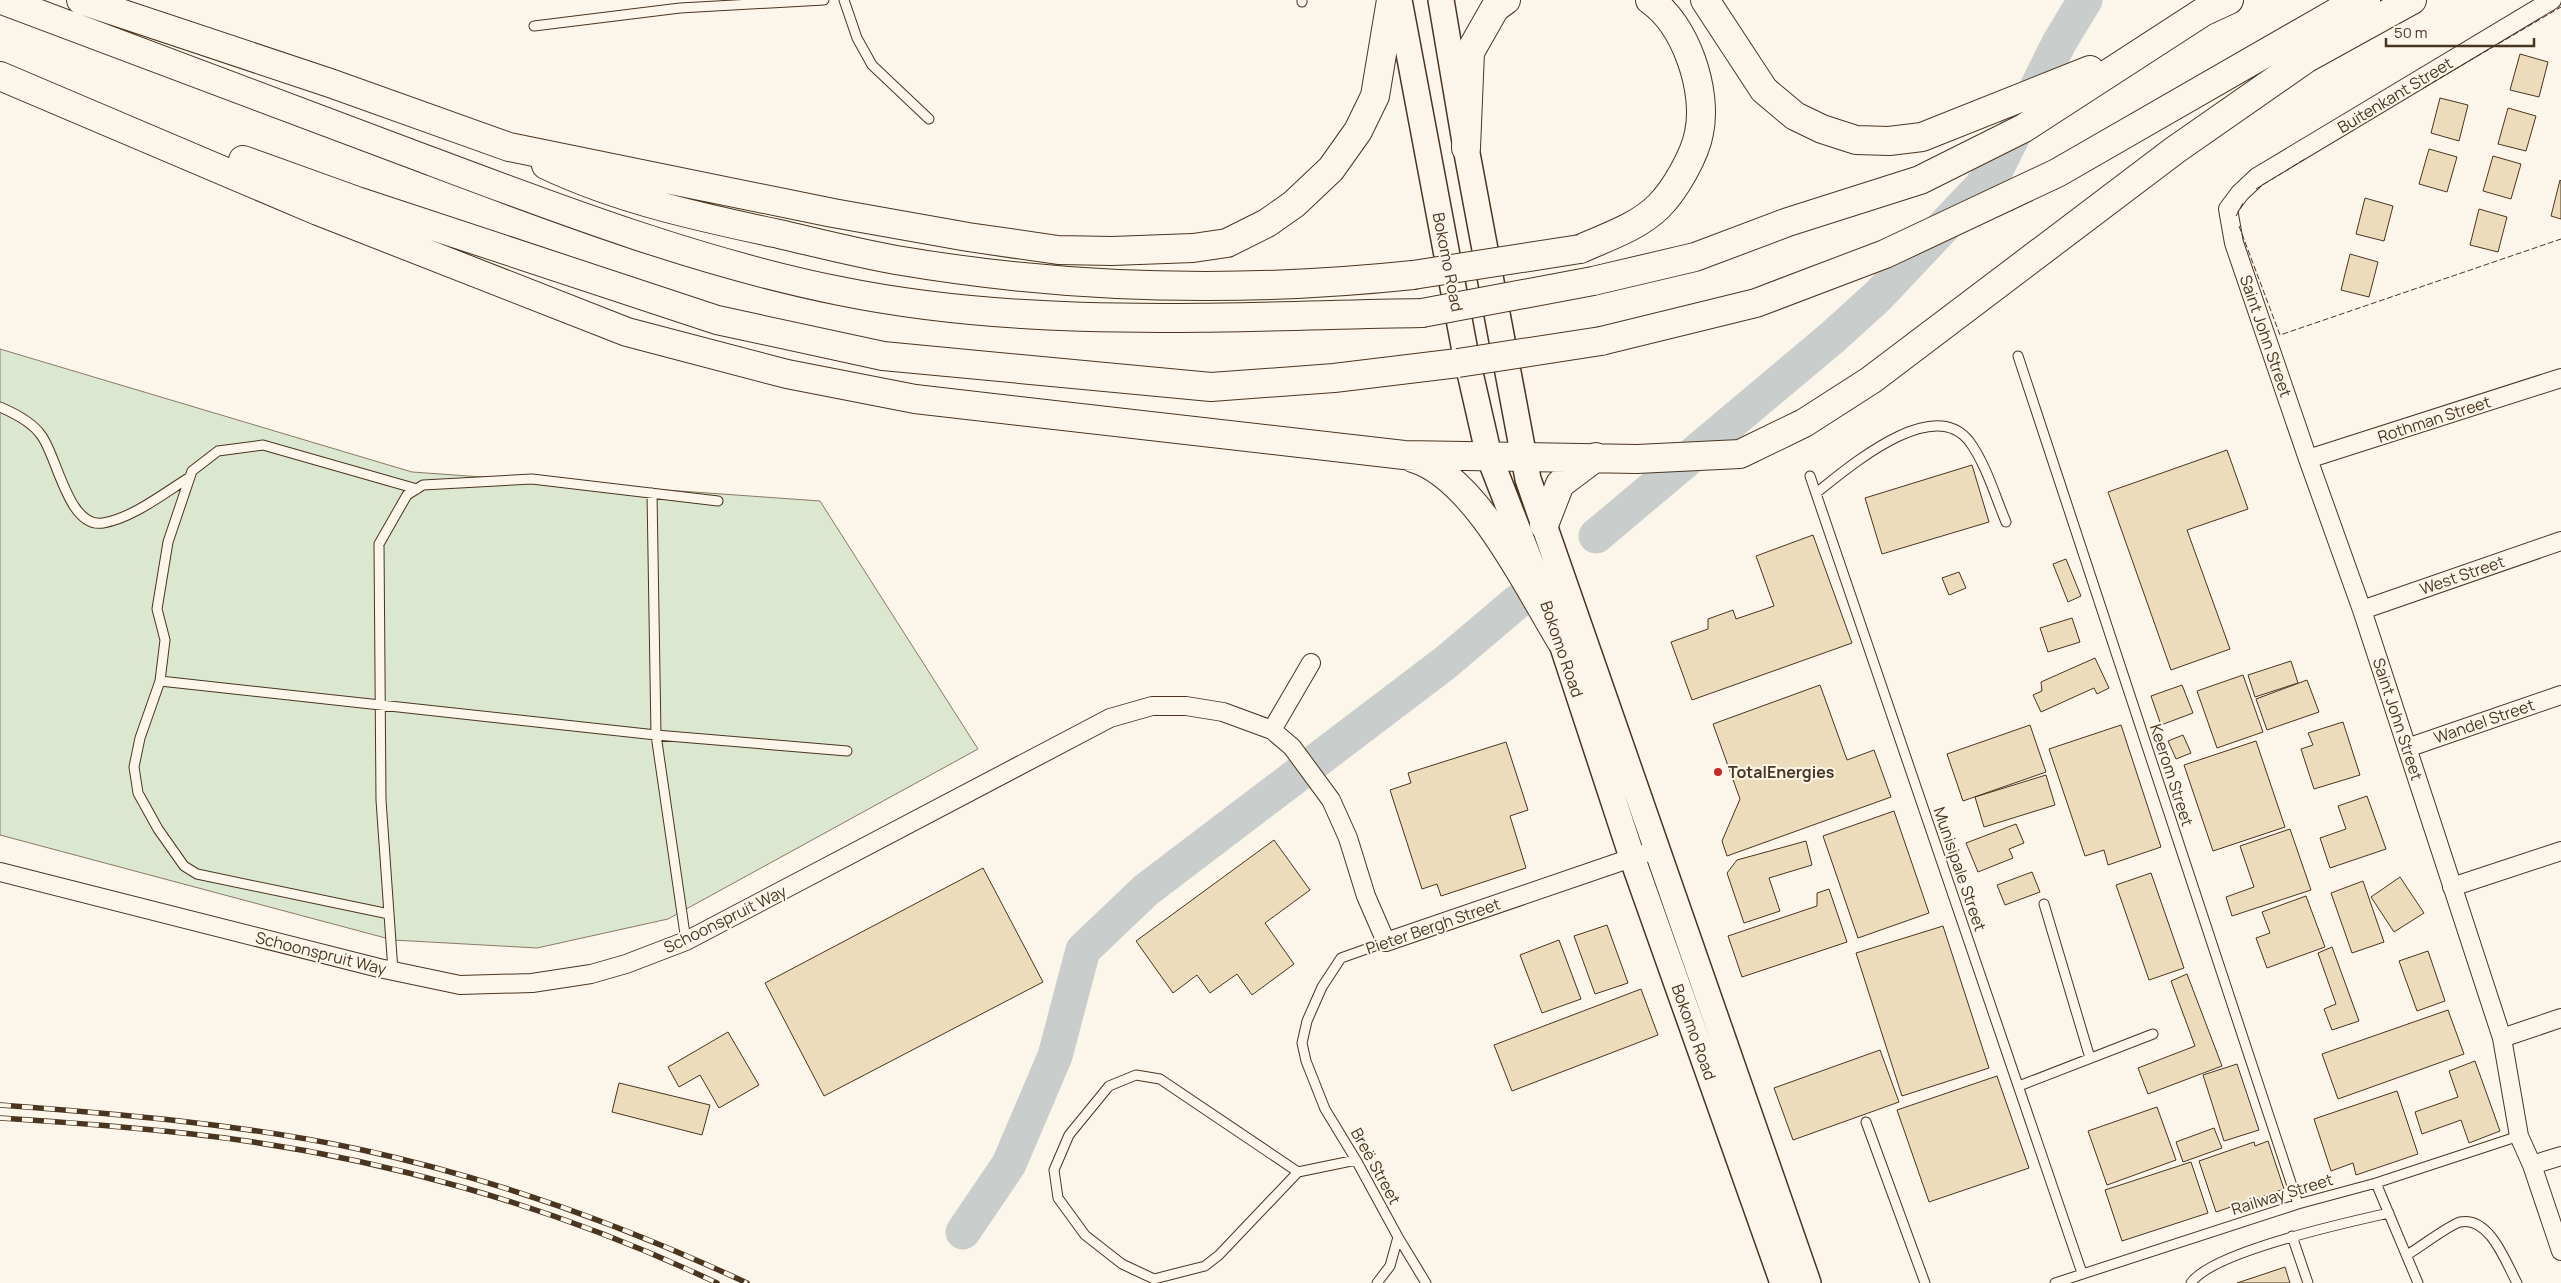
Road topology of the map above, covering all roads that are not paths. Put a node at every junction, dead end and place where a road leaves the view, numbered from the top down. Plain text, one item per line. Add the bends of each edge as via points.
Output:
1 (2, 0) edge
2 (81, 0) edge
3 (824, 0) edge
4 (844, 0) edge
5 (1391, 0) edge
6 (1399, 0) edge
7 (1441, 0) edge
8 (1506, 0) edge
9 (1650, 0) edge
10 (1705, 0) edge
11 (2229, 0) edge
12 (2366, 0) edge
13 (2412, 0) edge
14 (2552, 0) edge
15 (534, 26) dead end
16 (2144, 49) junction
17 (0, 75) edge
18 (929, 118) dead end
19 (509, 147) junction
20 (1466, 148) junction
21 (2240, 193) joint
22 (2018, 356) dead end
23 (2561, 378) edge
24 (0, 407) edge
25 (1404, 454) junction
26 (1489, 456) junction
27 (1523, 456) junction
28 (1596, 457) junction
29 (2308, 460) junction
30 (1810, 476) dead end
31 (190, 477) junction
32 (417, 489) junction
33 (652, 493) junction
34 (1816, 493) junction
35 (718, 501) dead end
36 (2006, 522) dead end
37 (1544, 525) junction
38 (2561, 541) edge
39 (2362, 610) junction
40 (1561, 641) junction
41 (1311, 663) dead end
42 (160, 681) junction
43 (2561, 695) edge
44 (380, 705) junction
45 (1272, 730) junction
46 (656, 735) junction
47 (2407, 748) junction
48 (847, 751) dead end
49 (1658, 850) junction
50 (2561, 851) edge
51 (1632, 858) junction
52 (0, 872) edge
53 (2452, 887) junction
54 (2044, 904) dead end
55 (389, 914) junction
56 (686, 941) junction
57 (1386, 942) junction
58 (392, 971) junction
59 (2561, 1018) edge
60 (2153, 1034) dead end
61 (2502, 1038) junction
62 (2090, 1058) junction
63 (1306, 1061) joint
64 (2019, 1086) junction
65 (1866, 1122) dead end
66 (2519, 1136) junction
67 (2561, 1156) edge
68 (1356, 1160) junction
69 (2532, 1165) junction
70 (1298, 1172) junction
71 (2376, 1183) junction
72 (2298, 1204) junction
73 (2388, 1213) junction
74 (2292, 1236) junction
75 (1398, 1237) junction
76 (2561, 1251) edge
77 (2407, 1255) junction
78 (2082, 1273) junction
79 (1377, 1283) edge
80 (1426, 1283) edge
81 (1783, 1283) edge
82 (1808, 1283) edge
83 (1925, 1283) edge
84 (2055, 1283) edge
85 (2191, 1283) edge
86 (2308, 1283) edge
87 (2418, 1283) edge
88 (2517, 1283) edge

1 - 16 highway, bridge via 526,197 737,267 841,292 1019,315 1422,313 1592,282 1695,257 1788,222 1920,180 2024,128
2 - 19 highway
3 - 15 lane via 680,8
4 - 18 lane via 857,38 872,65
5 - 19 highway via 1377,88 1358,131 1331,169 1294,204 1268,223 1227,243 1193,248 1058,250 833,213
6 - 26 main road, Bokomo Road via 1465,351
7 - 20 main road, Bokomo Road
8 - 20 highway via 1495,8 1470,52
9 - 19 highway, bridge via 1670,21 1695,66 1700,104 1700,133 1685,170 1659,206 1626,229 1580,249 1413,275 1332,284 1183,286 1035,278 896,260 685,214 582,182
10 - 16 highway via 1764,90 1795,116 1856,140 1922,137
11 - 16 highway via 2203,12
12 - 17 highway, bridge via 2337,12 2057,173 1886,254 1756,303 1601,341 1334,378 1210,387 883,356 717,320 357,201
13 - 28 highway via 2307,58 2175,150 1871,380 1804,423 1740,454 1637,459
14 - 21 street, Buitenkant Street via 2257,177
17 - 25 highway via 318,210 627,332 787,374 915,399
20 - 27 main road, Bokomo Road
21 - 29 street, Saint John Street via 2228,209 2234,243
22 - 72 lane, Keerom Street
23 - 29 street, Rothman Street
24 - 31 lane via 28,423 41,435 71,503 85,519 101,524 129,513
25 - 26 highway
25 - 40 highway via 1436,467 1483,514
26 - 27 highway
26 - 40 main road, Bokomo Road
27 - 28 highway
27 - 37 main road, Bokomo Road
28 - 37 highway via 1560,484
29 - 39 street, Saint John Street
30 - 34 lane, Munisipale Street
31 - 32 lane via 192,471 218,451 263,445
31 - 42 lane via 168,542 157,609 165,640
32 - 33 lane via 422,485 532,479
32 - 44 lane via 407,495 379,544
33 - 35 lane
33 - 46 lane
34 - 36 lane via 1878,445 1938,425 1954,429 1968,440
34 - 64 lane, Munisipale Street
37 - 49 main road, Bokomo Road
38 - 39 street, West Street
39 - 47 street, Saint John Street
40 - 51 main road, Bokomo Road
41 - 45 street
42 - 44 lane
42 - 55 lane via 140,738 134,767 138,793 184,866 198,874
43 - 47 street, Wandel Street
44 - 46 lane
44 - 55 lane via 381,800
45 - 56 street, Schoonspruit Way via 1223,712 1186,706 1152,706 1110,718
45 - 57 street, Schoonspruit Way via 1292,747 1331,800
46 - 48 lane
46 - 56 lane
47 - 53 street, Saint John Street
49 - 51 street, Pieter Bergh Street
49 - 82 main road, Bokomo Road
50 - 53 street
51 - 57 street, Pieter Bergh Street
51 - 81 main road, Bokomo Road
52 - 58 street, Schoonspruit Way
53 - 61 street, Saint John Street
54 - 62 lane
55 - 58 lane
56 - 58 street, Schoonspruit Way via 608,969 532,983 460,985
57 - 63 lane, Pieter Bergh Street via 1341,958 1322,987 1307,1021 1302,1043
59 - 61 street
60 - 62 lane
61 - 66 street, Saint John Street
62 - 64 lane
63 - 68 lane, Breë Street via 1325,1109
64 - 78 lane, Munisipale Street
65 - 83 lane
66 - 69 street, Saint John Street
66 - 71 lane, Railway Street
67 - 69 street
68 - 70 lane
68 - 75 lane, Breë Street
69 - 76 street, Saint John Street
70 - 70 lane via 1205,1266 1154,1279 1122,1264 1085,1235 1058,1198 1054,1170 1069,1135 1109,1086 1136,1075 1160,1078
71 - 72 lane, Railway Street
71 - 73 lane
72 - 78 lane, Railway Street
73 - 74 lane
73 - 77 lane
74 - 85 lane via 2197,1274
74 - 86 lane
75 - 79 lane via 1390,1266
75 - 80 lane, Breë Street
77 - 87 lane
77 - 88 lane via 2459,1222 2472,1222 2481,1226 2494,1241
78 - 84 lane, Railway Street

